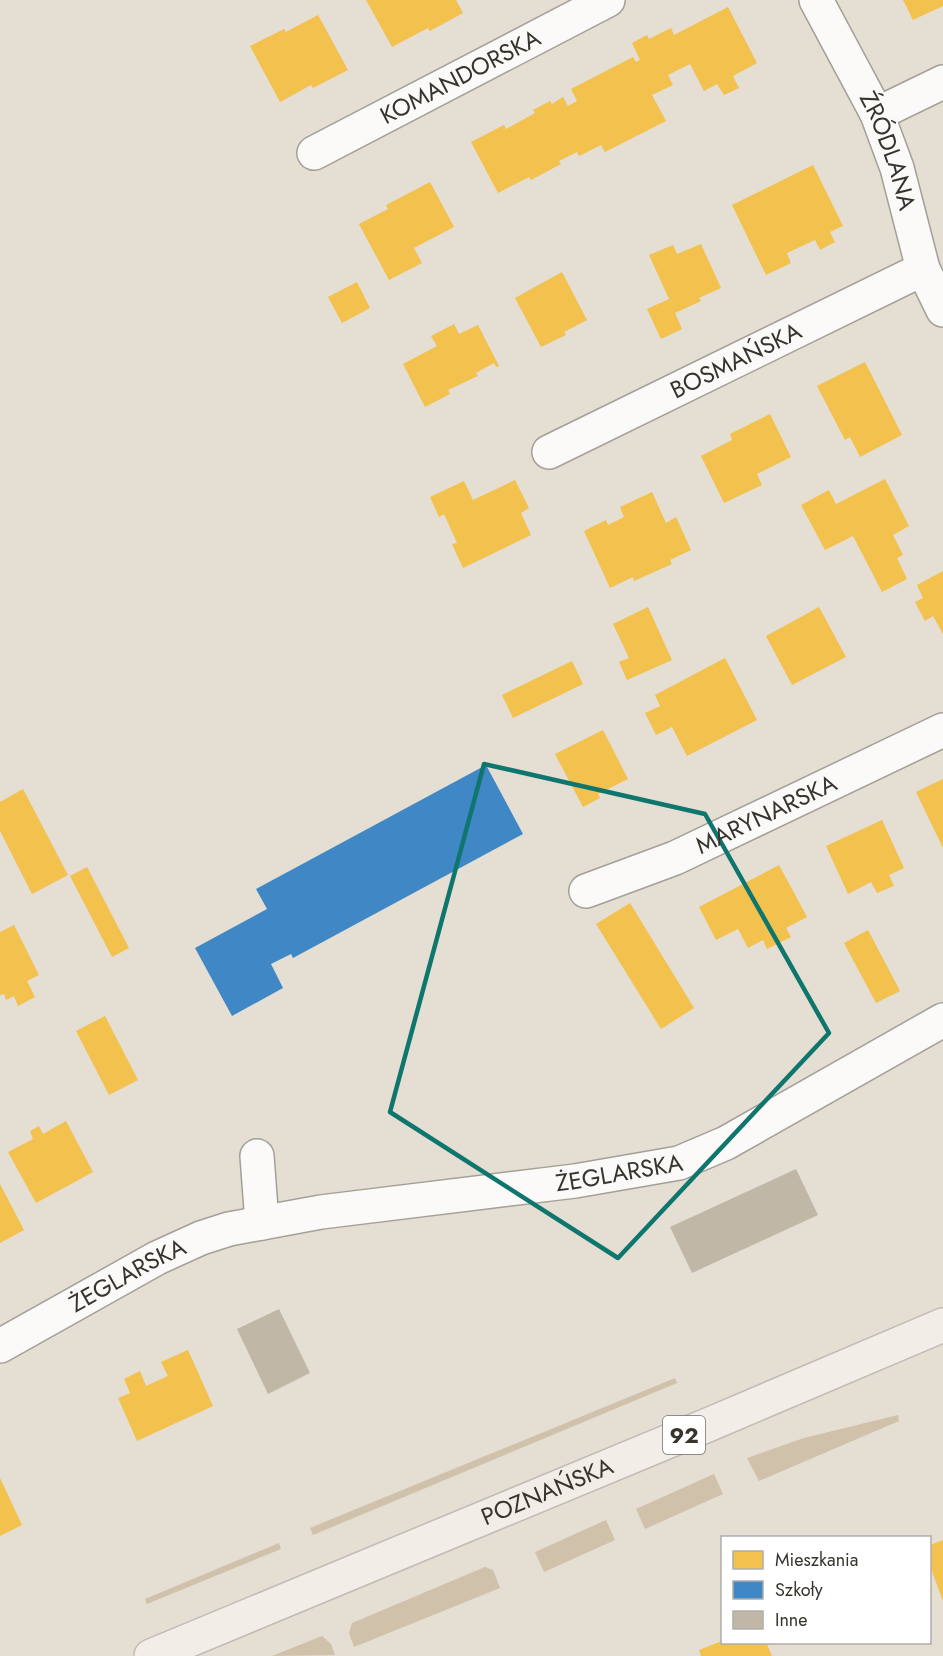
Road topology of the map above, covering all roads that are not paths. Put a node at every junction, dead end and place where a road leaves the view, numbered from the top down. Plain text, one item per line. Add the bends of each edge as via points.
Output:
1 (608, 0) edge
2 (816, 0) edge
3 (943, 82) edge
4 (877, 114) junction
5 (314, 153) dead end
6 (923, 269) junction
7 (943, 310) edge
8 (549, 452) dead end
9 (943, 730) edge
10 (586, 891) dead end
11 (943, 1020) edge
12 (257, 1155) dead end
13 (262, 1223) junction
14 (943, 1325) edge
15 (0, 1346) edge
16 (151, 1656) edge

1 - 5 street, KOMANDORSKA
2 - 4 street, ŹRÓDLANA
3 - 4 street
4 - 6 street, ŹRÓDLANA via 897,168
6 - 7 street, ŹRÓDLANA
6 - 8 street, BOSMAŃSKA
9 - 10 street, MARYNARSKA via 675,858
11 - 13 street, ŻEGLARSKA via 726,1143 679,1163 575,1181 321,1212
12 - 13 street
13 - 15 street, ŻEGLARSKA via 229,1228 157,1258
14 - 16 main road, POZNAŃSKA / 92

